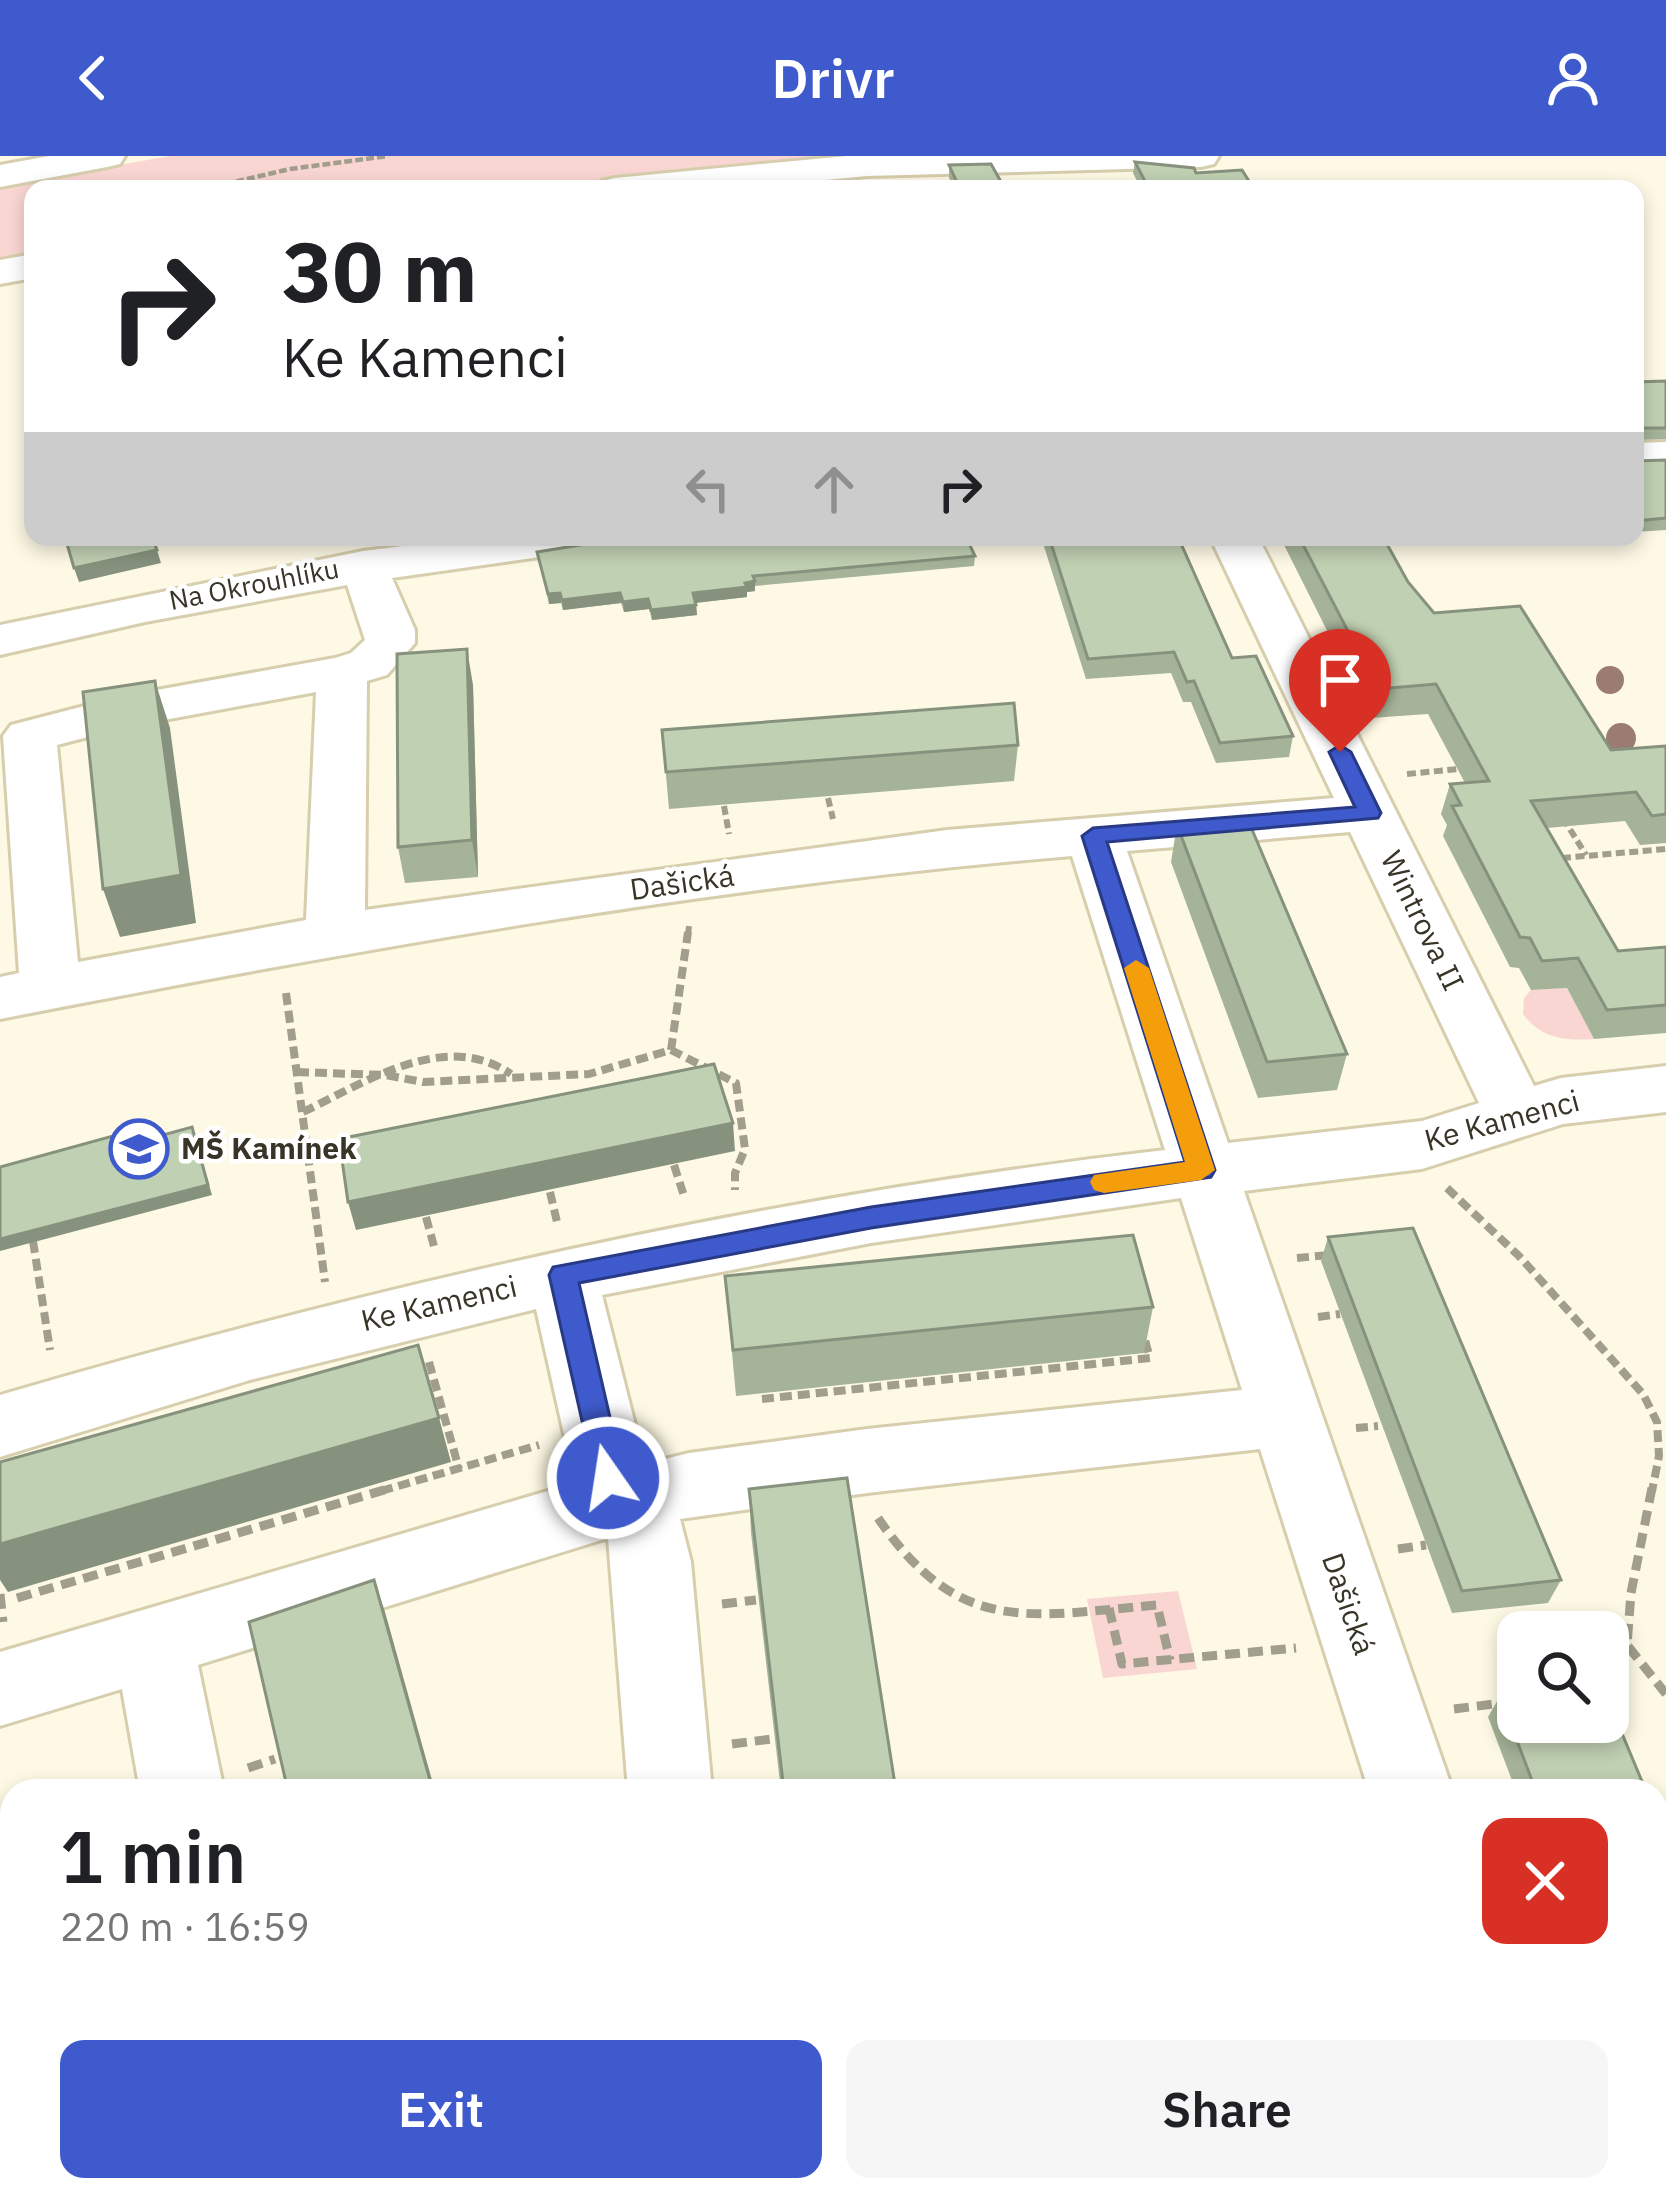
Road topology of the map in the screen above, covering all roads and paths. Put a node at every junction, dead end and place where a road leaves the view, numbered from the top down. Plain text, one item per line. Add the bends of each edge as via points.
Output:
1 (107, 156) edge
2 (388, 156) edge
3 (1201, 156) edge
4 (0, 176) edge
5 (1060, 176) edge
6 (243, 180) edge
7 (710, 180) edge
8 (512, 546) edge
9 (1239, 546) edge
10 (298, 556) edge
11 (363, 565) junction
12 (0, 640) edge
13 (102, 667) junction
14 (342, 672) junction
15 (15, 740) edge
16 (1458, 770) edge
17 (1382, 794) junction
18 (1552, 800) edge
19 (1093, 836) junction
20 (1666, 849) edge
21 (1586, 856) junction
22 (1562, 858) edge
23 (698, 881) junction
24 (335, 934) junction
25 (279, 944) junction
26 (25, 992) edge
27 (670, 1049) junction
28 (297, 1072) junction
29 (386, 1075) junction
30 (512, 1075) junction
31 (1666, 1089) edge
32 (302, 1112) junction
33 (1515, 1112) junction
34 (1422, 1145) junction
35 (1201, 1170) junction
36 (738, 1202) dead end
37 (33, 1241) edge
38 (563, 1275) junction
39 (327, 1301) dead end
40 (1138, 1315) edge
41 (50, 1344) dead end
42 (428, 1360) edge
43 (762, 1399) edge
44 (1285, 1416) junction
45 (0, 1426) edge
46 (597, 1428) junction
47 (867, 1461) junction
48 (459, 1469) junction
49 (627, 1500) junction
50 (17, 1598) edge
51 (1108, 1608) junction
52 (1360, 1642) junction
53 (153, 1643) junction
54 (1170, 1660) junction
55 (0, 1689) edge
56 (1666, 1694) edge
57 (180, 1779) edge
58 (669, 1779) edge
59 (1407, 1779) edge

1 - 4 street
2 - 6 path
3 - 5 street
5 - 7 street via 998,158
8 - 11 street, Na Okrouhlíku
9 - 17 street, Wintrova II
10 - 11 street, Na Okrouhlíku
10 - 13 street, Na Okrouhlíku
11 - 14 street via 390,643 369,664
12 - 13 street, Na Okrouhlíku
13 - 14 street
13 - 15 street
14 - 24 street
15 - 26 street
16 - 17 path
17 - 19 street, Dašická
17 - 33 street, Wintrova II
18 - 21 path
19 - 23 street, Dašická
19 - 35 street, Dašická
20 - 21 path
21 - 22 path
23 - 24 street, Dašická
23 - 27 path
24 - 25 street, Dašická
25 - 26 street, Dašická
25 - 28 path
27 - 30 path via 590,1075
27 - 36 path via 736,1083 745,1149 734,1173
28 - 29 path
28 - 32 path
29 - 30 path via 423,1082
29 - 30 path via 418,1058 489,1059
29 - 32 path
31 - 33 street, Ke Kamenci
32 - 39 path
33 - 34 street, Ke Kamenci
34 - 35 street, Ke Kamenci
34 - 56 path via 1431,1173 1519,1256 1643,1394 1657,1422 1659,1456 1627,1645
35 - 38 street, Ke Kamenci via 871,1217
35 - 44 street, Dašická
37 - 41 path
38 - 45 street, Ke Kamenci via 250,1351
38 - 46 street
40 - 43 path via 1150,1358
42 - 48 path
44 - 47 street
44 - 52 street, Dašická
46 - 48 path
46 - 49 street
47 - 49 street
47 - 51 path via 876,1515 897,1552 947,1597 1004,1616
48 - 50 path
49 - 53 street
49 - 58 street via 652,1562
51 - 54 path via 1157,1605
51 - 54 path via 1122,1664
52 - 54 path
52 - 59 street, Dašická
53 - 55 street
53 - 57 street

